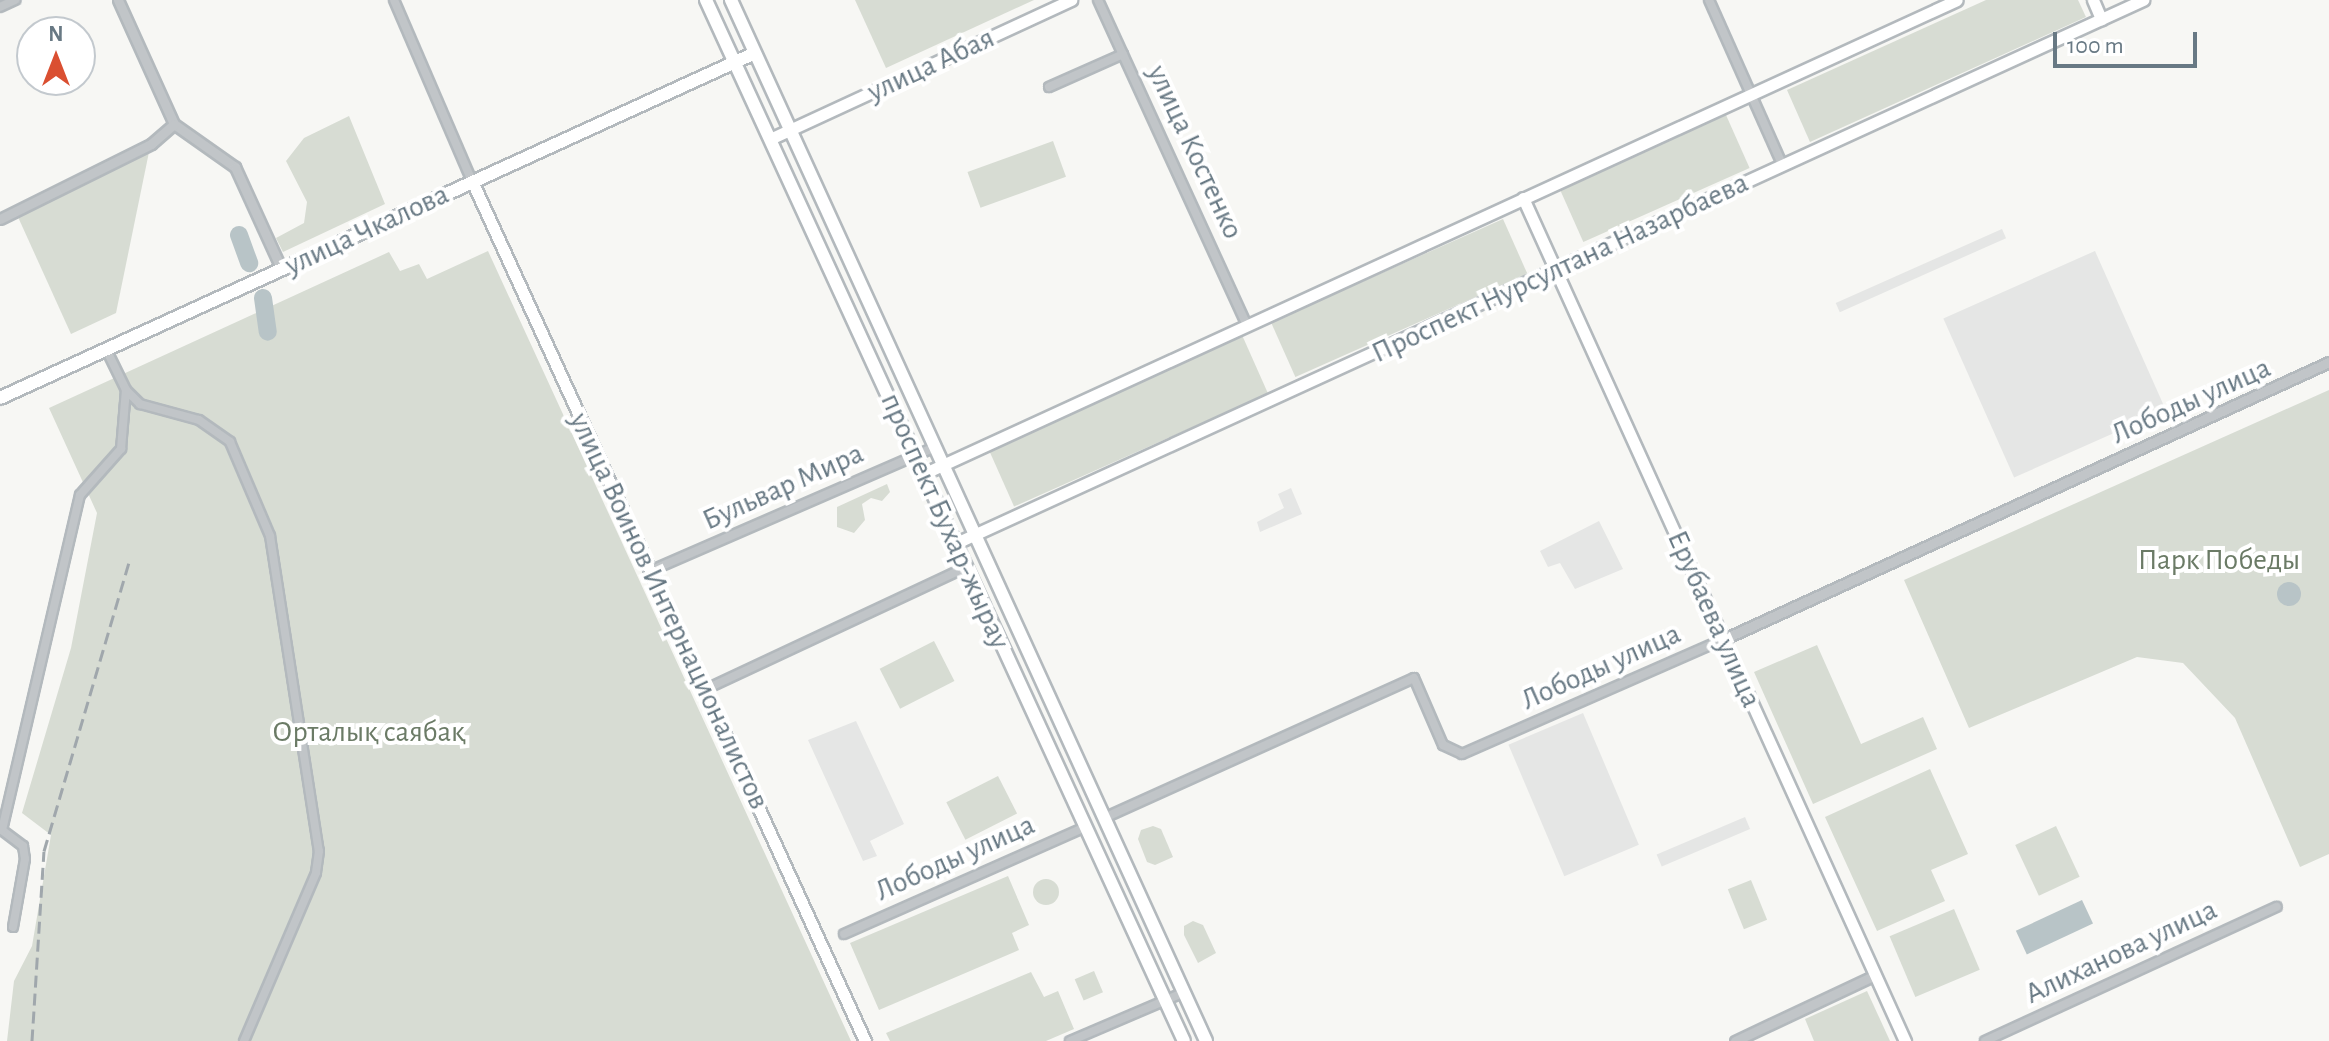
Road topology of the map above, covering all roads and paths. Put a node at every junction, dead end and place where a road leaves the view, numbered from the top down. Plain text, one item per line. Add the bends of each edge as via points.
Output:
1 (15, 0) edge
2 (118, 0) edge
3 (394, 0) edge
4 (706, 0) edge
5 (731, 0) edge
6 (1071, 0) edge
7 (1098, 0) edge
8 (1709, 0) edge
9 (1957, 0) edge
10 (2093, 0) edge
11 (2143, 0) edge
12 (0, 7) edge
13 (2101, 19) junction
14 (755, 53) junction
15 (1123, 54) junction
16 (735, 63) junction
17 (1049, 87) dead end
18 (1749, 94) junction
19 (174, 124) junction
20 (790, 130) junction
21 (770, 139) junction
22 (1783, 166) junction
23 (472, 181) junction
24 (1523, 198) junction
25 (0, 219) edge
26 (282, 270) junction
27 (1555, 270) junction
28 (1247, 325) junction
29 (106, 349) junction
30 (2329, 362) edge
31 (126, 390) junction
32 (0, 398) edge
33 (935, 447) junction
34 (916, 455) junction
35 (943, 465) junction
36 (923, 474) junction
37 (975, 535) junction
38 (954, 544) junction
39 (965, 568) junction
40 (650, 571) junction
41 (1724, 639) junction
42 (704, 690) junction
43 (1104, 818) junction
44 (1085, 827) junction
45 (2277, 907) dead end
46 (13, 927) dead end
47 (844, 934) dead end
48 (1875, 975) junction
49 (1185, 992) junction
50 (1165, 1000) junction
51 (244, 1041) edge
52 (865, 1041) edge
53 (1070, 1041) edge
54 (1184, 1041) edge
55 (1206, 1041) edge
56 (1735, 1041) edge
57 (1905, 1041) edge
58 (1985, 1041) edge

1 - 12 street
2 - 19 street
3 - 23 street
4 - 16 main road, проспект Бухар-жырау
5 - 14 main road, проспект Бухар-жырау
6 - 20 main road, улица Абая
7 - 15 street, улица Костенко
8 - 18 street
9 - 18 main road
10 - 13 main road
11 - 13 main road, Проспект Нурсултана Назарбаева
13 - 22 main road, Проспект Нурсултана Назарбаева
14 - 16 main road, улица Чкалова
14 - 20 main road, проспект Бухар-жырау
15 - 17 street
15 - 28 street, улица Костенко
16 - 21 main road, проспект Бухар-жырау
16 - 23 main road, улица Чкалова
18 - 22 street
18 - 24 main road
19 - 25 street via 151,144
19 - 26 street via 235,167
20 - 21 main road, улица Абая
20 - 33 main road, проспект Бухар-жырау
21 - 34 main road, проспект Бухар-жырау
22 - 27 main road, Проспект Нурсултана Назарбаева
23 - 26 main road, улица Чкалова
23 - 40 main road, улица Воинов Интернационалистов
24 - 27 main road, Ерубаева улица
24 - 28 main road
26 - 29 main road, улица Чкалова
27 - 37 main road, Проспект Нурсултана Назарбаева
27 - 41 main road, Ерубаева улица
28 - 35 main road
29 - 31 street
29 - 32 main road, улица Чкалова
30 - 41 street, Лободы улица
31 - 46 street via 121,449 80,495 2,830 23,846 25,859
31 - 51 street via 140,404 199,420 230,442 270,536 319,851 316,873
33 - 34 street, Бульвар Мира
33 - 35 main road, проспект Бухар-жырау
34 - 36 main road, проспект Бухар-жырау
34 - 40 street, Бульвар Мира
35 - 36 main road
35 - 37 main road, проспект Бухар-жырау
36 - 38 main road, проспект Бухар-жырау
37 - 38 main road, Проспект Нурсултана Назарбаева
37 - 43 main road, проспект Бухар-жырау
38 - 39 main road, проспект Бухар-жырау
39 - 42 street
39 - 44 main road, проспект Бухар-жырау
40 - 42 main road, улица Воинов Интернационалистов
41 - 43 street, Лободы улица via 1462,754 1443,745 1414,678
41 - 48 main road, Ерубаева улица
42 - 52 main road, улица Воинов Интернационалистов
43 - 49 main road, проспект Бухар-жырау
44 - 47 street, Лободы улица
44 - 50 main road, проспект Бухар-жырау
45 - 58 street, Алиханова улица
48 - 56 street
48 - 57 main road, Ерубаева улица
49 - 50 street
49 - 55 main road, проспект Бухар-жырау
50 - 53 street
50 - 54 main road, проспект Бухар-жырау

